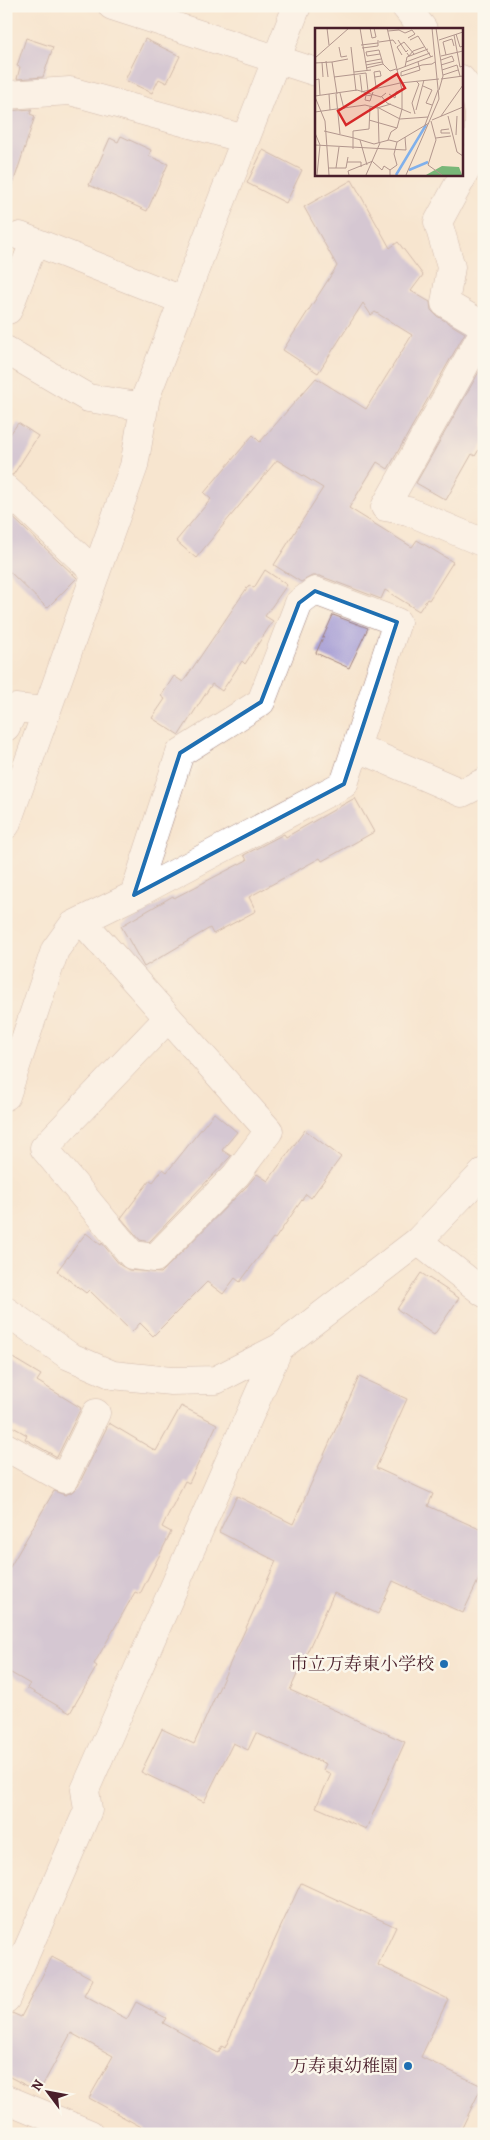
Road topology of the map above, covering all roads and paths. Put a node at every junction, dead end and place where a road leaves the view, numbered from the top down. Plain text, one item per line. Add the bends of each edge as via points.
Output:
1 (112, 6) edge
2 (297, 6) edge
3 (405, 6) edge
4 (421, 28) edge
5 (275, 59) junction
6 (315, 72) edge
7 (462, 80) edge
8 (6, 95) edge
9 (475, 113) edge
10 (245, 138) junction
11 (182, 300) junction
12 (8, 310) dead end
13 (484, 326) edge
14 (484, 331) edge
15 (6, 350) edge
16 (144, 407) junction
17 (6, 490) edge
18 (484, 543) edge
19 (96, 573) junction
20 (46, 711) junction
21 (6, 727) edge
22 (356, 747) junction
23 (484, 782) edge
24 (6, 825) edge
25 (134, 895) junction
26 (82, 921) junction
27 (168, 1018) junction
28 (6, 1096) edge
29 (484, 1172) edge
30 (418, 1242) junction
31 (484, 1293) edge
32 (6, 1311) edge
33 (279, 1348) junction
34 (96, 1413) dead end
35 (6, 1447) edge
36 (16, 1948) edge
37 (6, 1999) edge
38 (6, 2099) edge
39 (90, 2134) edge

1 - 5 street
2 - 5 street
3 - 4 street
5 - 6 street
5 - 10 street
7 - 9 street via 476,98
8 - 10 street via 70,91
9 - 13 street via 478,148 438,222 451,266 445,303
10 - 11 street
11 - 12 street via 27,239
11 - 16 street
14 - 18 street via 385,507 408,511
15 - 16 street via 88,398
16 - 19 street via 134,466
17 - 19 street
19 - 20 street
20 - 21 street via 15,708
20 - 24 street
22 - 23 street via 462,793
22 - 25 street via 344,784
22 - 25 street via 397,622 315,591 299,603 261,702 180,753
25 - 26 street
26 - 27 street
26 - 28 street via 73,925 55,950
27 - 27 street via 269,1132 236,1175 155,1258 132,1255 44,1148
29 - 30 street
30 - 31 street
30 - 33 street
32 - 33 street via 70,1356 113,1375 171,1381 216,1380
33 - 36 street via 85,1790 88,1810
34 - 35 street via 64,1479
36 - 37 street
38 - 39 street

